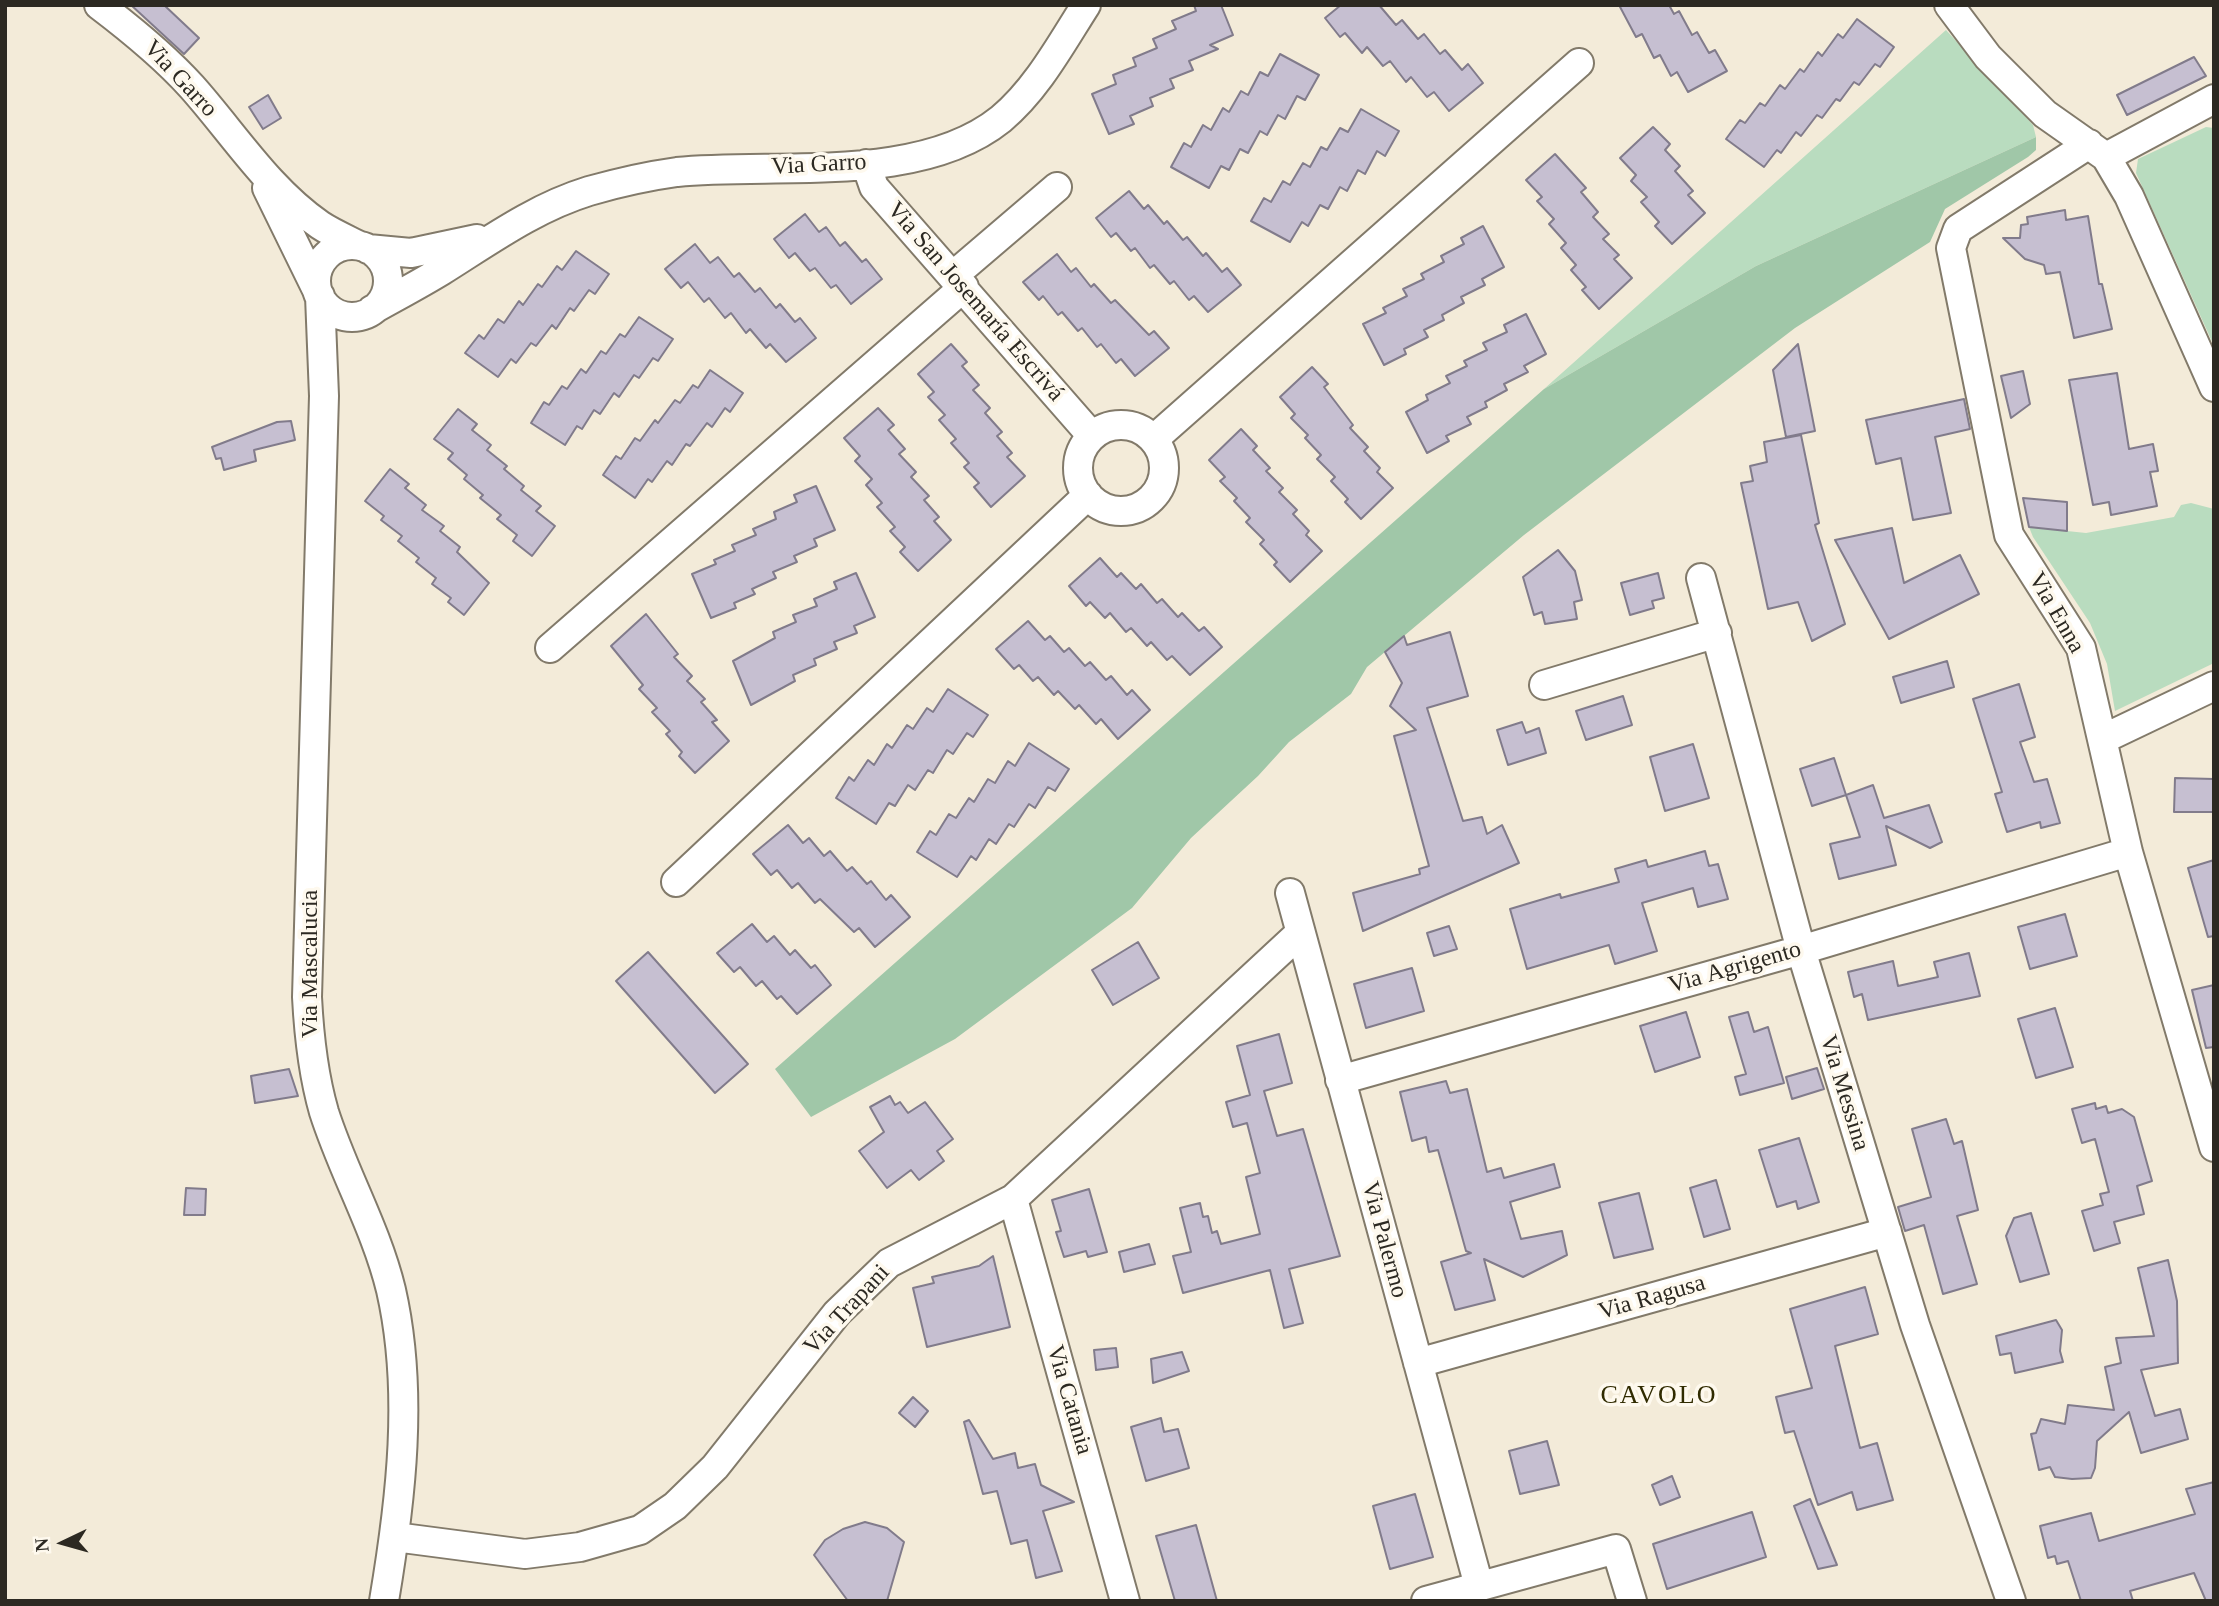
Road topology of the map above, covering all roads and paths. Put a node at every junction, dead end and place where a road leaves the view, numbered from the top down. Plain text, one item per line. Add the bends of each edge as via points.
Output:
1 (99, 5) edge
2 (1086, 5) edge
3 (1949, 5) edge
4 (1579, 63) dead end
5 (2213, 100) edge
6 (2097, 150) junction
7 (253, 161) junction
8 (866, 164) junction
9 (1057, 187) dead end
10 (497, 234) junction
11 (363, 247) junction
12 (959, 281) junction
13 (318, 294) junction
14 (367, 312) junction
15 (2214, 387) edge
16 (324, 396) junction
17 (1092, 436) junction
18 (1154, 439) junction
19 (1088, 495) junction
20 (1701, 578) dead end
21 (1717, 633) junction
22 (550, 648) dead end
23 (1544, 685) dead end
24 (2214, 686) edge
25 (2103, 739) junction
26 (2128, 852) junction
27 (676, 882) dead end
28 (1290, 893) dead end
29 (1300, 933) junction
30 (1801, 950) junction
31 (1340, 1080) junction
32 (2214, 1147) edge
33 (1013, 1199) junction
34 (1887, 1232) junction
35 (1418, 1363) junction
36 (395, 1538) junction
37 (1479, 1586) junction
38 (384, 1601) edge
39 (1125, 1601) edge
40 (1426, 1601) edge
41 (1632, 1601) edge
42 (2011, 1601) edge

1 - 7 street, Via Garro via 141,37 191,86
2 - 8 street, Via Garro via 1023,98 999,120 944,148
3 - 6 street via 1988,57 2045,114
4 - 18 street
5 - 6 street, Via Enna
6 - 15 street via 2129,196
6 - 25 street, Via Enna via 1958,229 1951,248 2009,535 2081,648
7 - 11 street via 321,226
7 - 13 street
8 - 10 street, Via Garro via 677,172 588,191
8 - 12 street, Via San Josemaría Escrivá via 874,187
9 - 12 street
10 - 11 street via 411,253
10 - 14 street
11 - 13 street via 341,247 327,255 316,274
11 - 14 street via 384,265 387,281 383,298
12 - 17 street, Via San Josemaría Escrivá
12 - 22 street
13 - 14 street via 340,315
13 - 16 street
14 - 16 street via 337,346
16 - 36 street, Via Mascalucia via 309,1038 325,1113 378,1248 393,1302 403,1419
17 - 18 street via 1124,424
17 - 19 street via 1078,465
18 - 19 street via 1165,466 1161,486 1150,501 1132,510 1113,510
19 - 27 street
20 - 21 street, Via Messina
21 - 23 street
21 - 30 street, Via Messina
24 - 25 street
25 - 26 street, Via Enna
26 - 30 street, Via Agrigento
26 - 32 street, Via Enna
28 - 29 street, Via Palermo
29 - 31 street, Via Palermo
29 - 33 street, Via Trapani
30 - 31 street, Via Agrigento
30 - 34 street, Via Messina
31 - 35 street, Via Palermo
33 - 36 street, Via Trapani via 889,1262 837,1313 715,1467 675,1506 640,1530 580,1547 525,1554
33 - 39 street, Via Catania
34 - 35 street, Via Ragusa
34 - 42 street, Via Messina
35 - 37 street, Via Palermo
36 - 38 street, Via Mascalucia
37 - 40 street
37 - 41 street via 1616,1549

